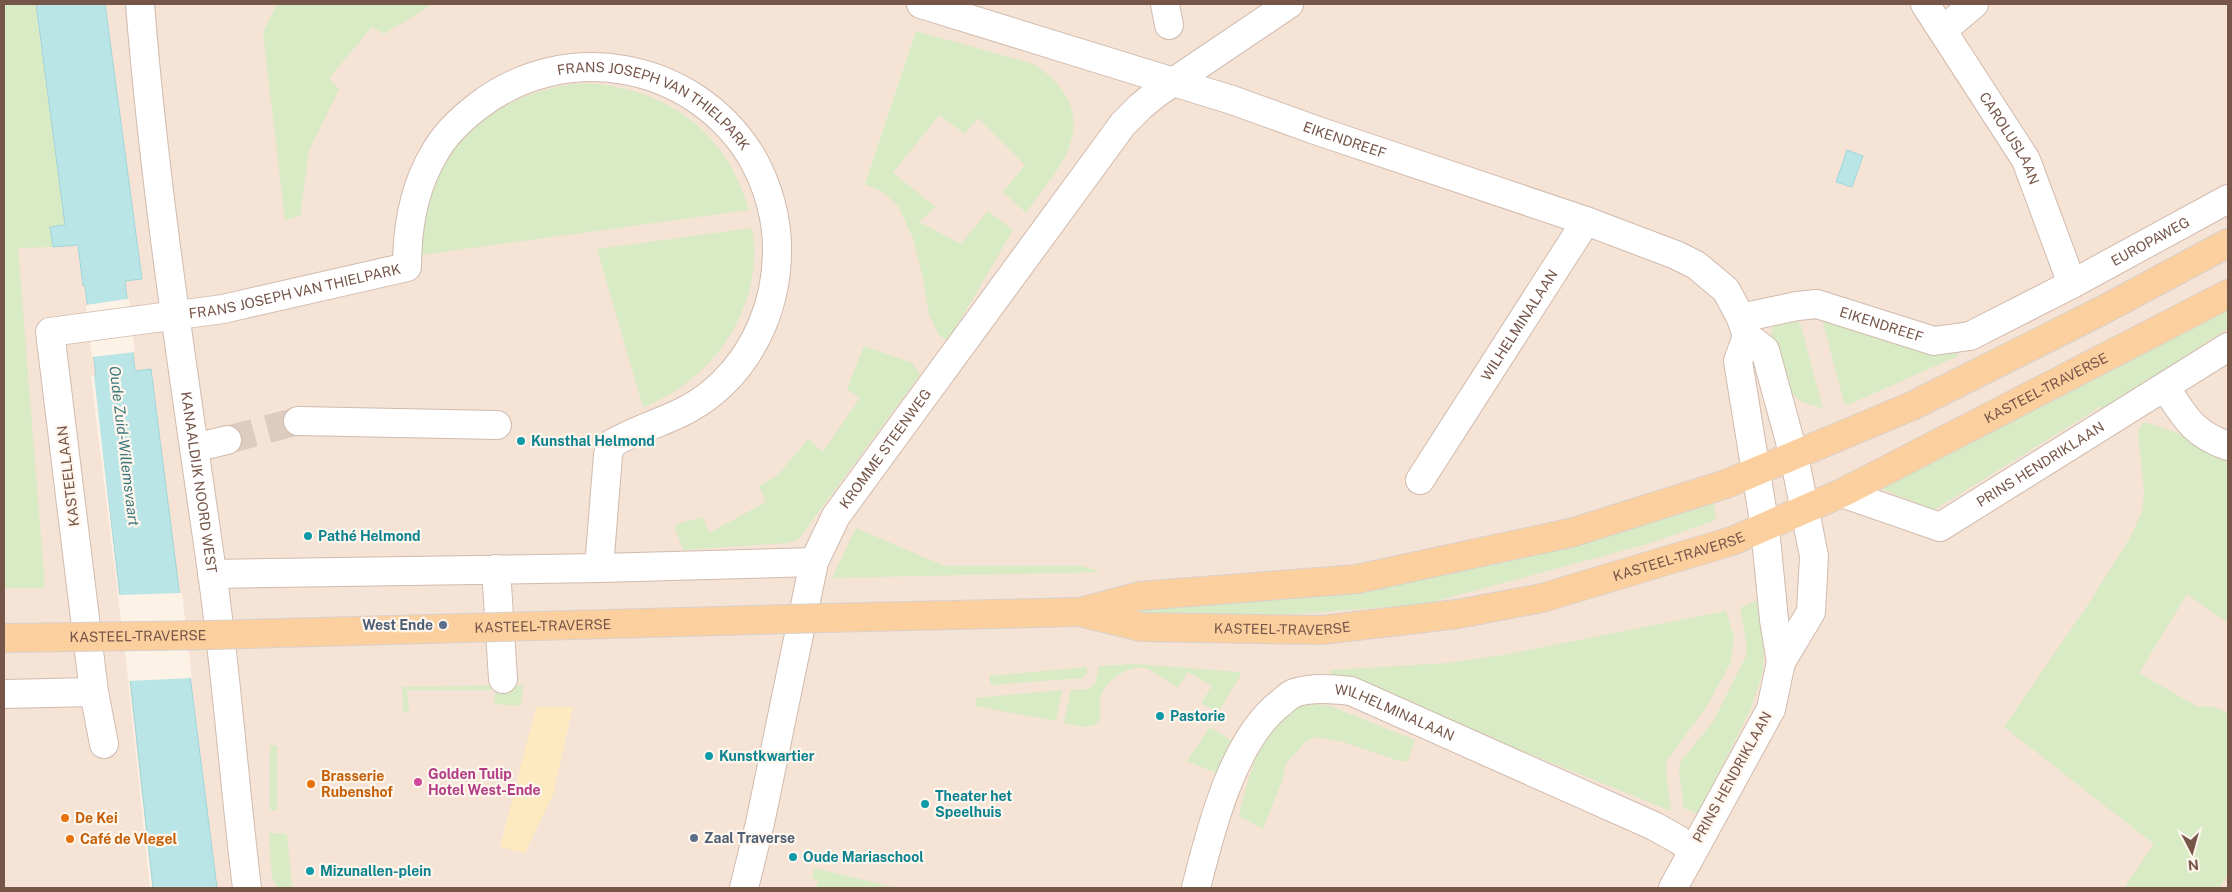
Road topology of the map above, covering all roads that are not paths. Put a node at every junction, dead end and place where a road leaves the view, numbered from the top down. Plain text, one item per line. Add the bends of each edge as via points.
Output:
1 (130, 4) edge
2 (140, 4) edge
3 (921, 4) edge
4 (1289, 4) edge
5 (1925, 4) edge
6 (1974, 4) edge
7 (1943, 30) junction
8 (145, 78) junction
9 (1172, 82) junction
10 (2228, 200) edge
11 (1586, 221) junction
12 (2228, 243) edge
13 (2072, 284) junction
14 (2228, 294) edge
15 (175, 315) junction
16 (1744, 327) junction
17 (2228, 347) edge
18 (2165, 387) junction
19 (298, 421) tunnel mouth
20 (497, 426) dead end
21 (227, 440) tunnel mouth
22 (2228, 446) edge
23 (194, 448) junction
24 (1794, 456) junction
25 (1755, 472) junction
26 (1420, 480) dead end
27 (1842, 493) junction
28 (1806, 510) junction
29 (1765, 528) junction
30 (814, 562) junction
31 (599, 568) junction
32 (496, 569) junction
33 (212, 574) junction
34 (1080, 612) junction
35 (4, 638) edge
36 (1781, 662) junction
37 (504, 680) dead end
38 (94, 692) junction
39 (4, 694) edge
40 (104, 744) dead end
41 (1692, 850) junction
42 (247, 888) edge
43 (744, 888) edge
44 (1196, 888) edge
45 (1673, 888) edge

1 - 8 street, KANAALDIJK NOORD WEST
2 - 8 street, KANAALDIJK NOORD WEST
3 - 9 street, EIKENDREEF
4 - 9 street, KROMME STEENWEG
5 - 7 street, CAROLUSLAAN
6 - 7 street
7 - 13 street, CAROLUSLAAN via 2026,160
8 - 15 street, KANAALDIJK NOORD WEST
9 - 11 street, EIKENDREEF
9 - 30 street, KROMME STEENWEG via 1141,106 1116,134 836,516
10 - 13 street, EUROPAWEG
11 - 16 street, EIKENDREEF via 1676,255 1696,266 1726,290
11 - 26 street, WILHELMINALAAN
12 - 24 main road, KASTEEL-TRAVERSE via 1912,406
13 - 16 street, EIKENDREEF via 1970,336 1934,341 1817,304 1797,306
14 - 27 main road, KASTEEL-TRAVERSE
15 - 23 street, KANAALDIJK NOORD WEST
15 - 31 street, FRANS JOSEPH VAN THIELPARK via 223,309 407,267 407,236 414,199 434,152 464,117 507,86 536,75 596,66 641,73 672,83 719,117 756,164 774,212 778,246 776,280 761,328 744,358 722,384 679,416 611,444
15 - 38 street, KASTEELLAAN via 50,332
16 - 24 street, EIKENDREEF via 1765,350
16 - 25 street via 1738,361
17 - 18 street, PRINS HENDRIKLAAN
18 - 22 street via 2192,426
18 - 27 street, PRINS HENDRIKLAAN via 1940,527
19 - 20 street
21 - 23 street
23 - 33 street, KANAALDIJK NOORD WEST
24 - 25 main road, KASTEEL-TRAVERSE
24 - 28 street, EIKENDREEF
25 - 29 street
25 - 34 main road, KASTEEL-TRAVERSE via 1574,532 1357,579 1140,596
27 - 28 main road, KASTEEL-TRAVERSE
28 - 29 main road, KASTEEL-TRAVERSE
28 - 36 street, PRINS HENDRIKLAAN via 1814,556 1811,612
29 - 34 main road, KASTEEL-TRAVERSE via 1732,541 1542,598 1458,614 1322,630 1141,627
29 - 36 street, PRINS HENDRIKLAAN
30 - 31 street
30 - 43 street, KROMME STEENWEG
31 - 32 street
32 - 33 street
32 - 37 street
33 - 42 street, KANAALDIJK NOORD WEST
34 - 35 main road, KASTEEL-TRAVERSE, bridge
36 - 41 street, PRINS HENDRIKLAAN via 1771,709
38 - 39 street
38 - 40 street, KASTEELLAAN
41 - 44 street, WILHELMINALAAN via 1654,826 1351,691 1325,688 1294,693 1268,712 1235,767 1211,827
41 - 45 street, PRINS HENDRIKLAAN

